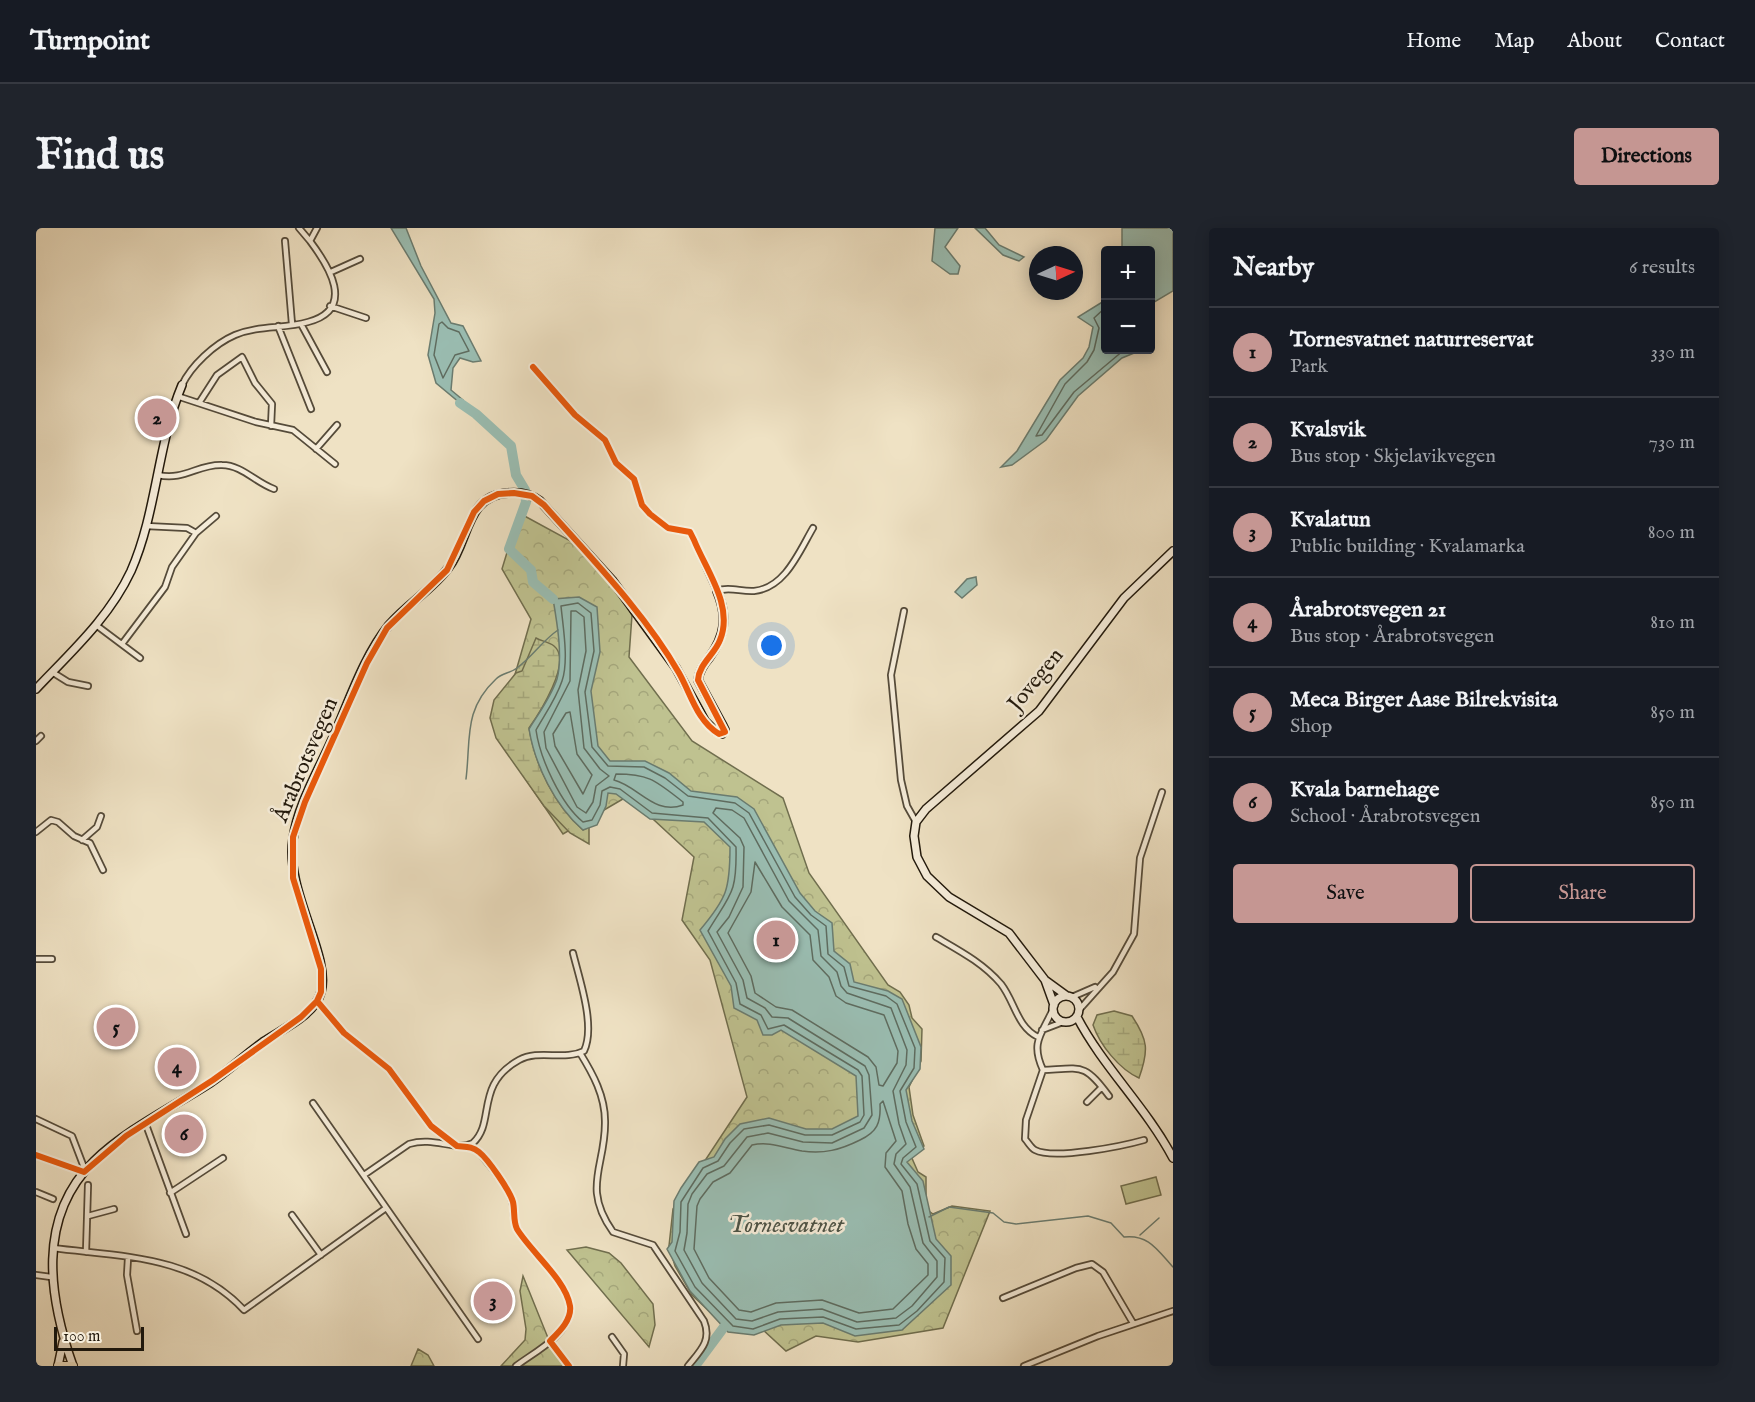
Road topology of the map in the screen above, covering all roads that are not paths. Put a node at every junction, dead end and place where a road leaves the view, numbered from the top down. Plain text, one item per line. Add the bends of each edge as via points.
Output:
1 (299, 228) edge
2 (317, 228) edge
3 (285, 241) dead end
4 (310, 241) junction
5 (360, 259) dead end
6 (331, 272) junction
7 (330, 306) junction
8 (366, 318) dead end
9 (292, 324) junction
10 (301, 324) junction
11 (278, 326) junction
12 (533, 367) dead end
13 (327, 372) dead end
14 (182, 386) joint
15 (177, 396) junction
16 (199, 403) junction
17 (311, 409) dead end
18 (337, 425) dead end
19 (272, 426) junction
20 (316, 449) junction
21 (335, 464) dead end
22 (158, 475) junction
23 (274, 489) dead end
24 (216, 516) dead end
25 (146, 526) junction
26 (813, 528) dead end
27 (196, 533) junction
28 (1173, 551) edge
29 (717, 591) junction
30 (904, 611) dead end
31 (96, 626) junction
32 (122, 644) junction
33 (140, 658) dead end
34 (52, 672) junction
35 (88, 686) dead end
36 (36, 688) edge
37 (41, 736) dead end
38 (36, 741) edge
39 (1162, 792) dead end
40 (101, 816) dead end
41 (916, 822) junction
42 (36, 832) edge
43 (82, 840) junction
44 (103, 870) dead end
45 (936, 937) dead end
46 (573, 953) dead end
47 (36, 958) edge
48 (52, 959) dead end
49 (1045, 980) junction
50 (1098, 986) junction
51 (1070, 997) junction
52 (317, 1001) junction
53 (1054, 1007) junction
54 (1072, 1017) junction
55 (1042, 1030) junction
56 (1038, 1037) junction
57 (580, 1053) junction
58 (1043, 1070) junction
59 (1102, 1087) junction
60 (1109, 1096) dead end
61 (1087, 1102) dead end
62 (313, 1103) dead end
63 (36, 1119) edge
64 (145, 1122) junction
65 (1143, 1140) dead end
66 (457, 1146) junction
67 (479, 1152) dead end
68 (223, 1158) dead end
69 (1173, 1158) edge
70 (85, 1170) junction
71 (364, 1175) junction
72 (88, 1185) dead end
73 (36, 1192) edge
74 (170, 1192) junction
75 (53, 1199) dead end
76 (386, 1208) junction
77 (114, 1209) dead end
78 (292, 1215) dead end
79 (88, 1216) junction
80 (186, 1234) dead end
81 (52, 1248) junction
82 (86, 1252) junction
83 (321, 1255) junction
84 (128, 1258) junction
85 (36, 1275) edge
86 (51, 1277) junction
87 (1003, 1298) dead end
88 (1173, 1311) edge
89 (1133, 1323) junction
90 (137, 1331) dead end
91 (63, 1336) junction
92 (612, 1337) dead end
93 (478, 1340) dead end
94 (550, 1341) junction
95 (58, 1366) edge
96 (73, 1366) edge
97 (516, 1366) edge
98 (569, 1366) edge
99 (623, 1366) edge
100 (688, 1366) edge
101 (1024, 1366) edge

1 - 4 street
2 - 4 street
3 - 9 street
4 - 6 street
5 - 6 street
6 - 7 street via 335,287
7 - 8 street
7 - 10 street via 318,318
9 - 10 street
9 - 11 street
10 - 13 street
11 - 14 street via 234,336 219,345 187,375
11 - 17 street
12 - 29 street via 575,416 605,440 616,463 634,479 642,505 650,514 668,528 690,532
14 - 15 street
15 - 16 street
15 - 22 street
16 - 19 street
16 - 19 street via 217,375 242,357 255,383 272,404
18 - 20 street
19 - 20 street via 293,430
20 - 21 street
22 - 23 street via 181,477 224,465
22 - 25 street
24 - 27 street
25 - 27 street via 187,528
25 - 31 street via 131,571
26 - 29 street via 784,575 772,585 752,591
27 - 32 street via 172,567 165,587
28 - 41 street, Jovegen via 1124,598 1039,711
29 - 52 street, Årabrotsvegen via 725,619 723,633 698,680 725,730 722,734 705,721 676,668 612,580 544,505 532,496 498,494 478,506 447,570 387,628 367,663 297,820 291,867 321,969
30 - 41 street via 891,675 901,780 907,806
31 - 32 street
31 - 34 street
32 - 33 street
34 - 35 street via 68,682
34 - 36 street
37 - 38 street
39 - 50 street via 1140,858 1134,934 1113,972
40 - 43 street via 97,827
41 - 49 street via 917,857 934,884 1009,933
42 - 43 street via 54,820
43 - 44 street via 92,845
45 - 56 street via 974,958 990,973 1007,993 1026,1031
46 - 57 street via 585,1002 587,1043
47 - 48 street
49 - 51 street
49 - 53 street
50 - 51 street
50 - 54 street
51 - 53 street via 1059,998
51 - 54 street via 1078,1002
52 - 64 street via 213,1080
52 - 66 street via 344,1033 390,1069 431,1126
53 - 54 street via 1056,1017
53 - 55 street
54 - 55 street
54 - 69 street via 1152,1121
55 - 56 street
56 - 58 street via 1037,1055
57 - 66 street via 537,1054 514,1063 498,1077 489,1094 477,1140 468,1146
57 - 100 street via 602,1099 605,1120 595,1174 606,1222 613,1232 653,1245 704,1322 708,1336
58 - 59 street via 1085,1070
58 - 65 street via 1024,1131 1025,1139 1035,1150 1097,1151
59 - 60 street
59 - 61 street
62 - 71 street
63 - 70 street via 72,1136
64 - 70 street
64 - 74 street
66 - 71 street via 429,1140 409,1144
67 - 94 street via 511,1197 517,1229 566,1295 570,1314
68 - 74 street
70 - 81 street via 63,1208
71 - 76 street
72 - 79 street
73 - 75 street
74 - 80 street
76 - 83 street
76 - 93 street
77 - 79 street
78 - 83 street
79 - 82 street
81 - 82 street
81 - 86 street
82 - 84 street
83 - 84 street via 244,1310 223,1289 201,1275 173,1265
84 - 90 street
85 - 86 street
86 - 91 street
87 - 89 street via 1092,1264 1103,1272
88 - 89 street
89 - 101 street
91 - 95 street
91 - 96 street
92 - 99 street via 624,1354
94 - 97 street
94 - 98 street
95 - 96 main road

